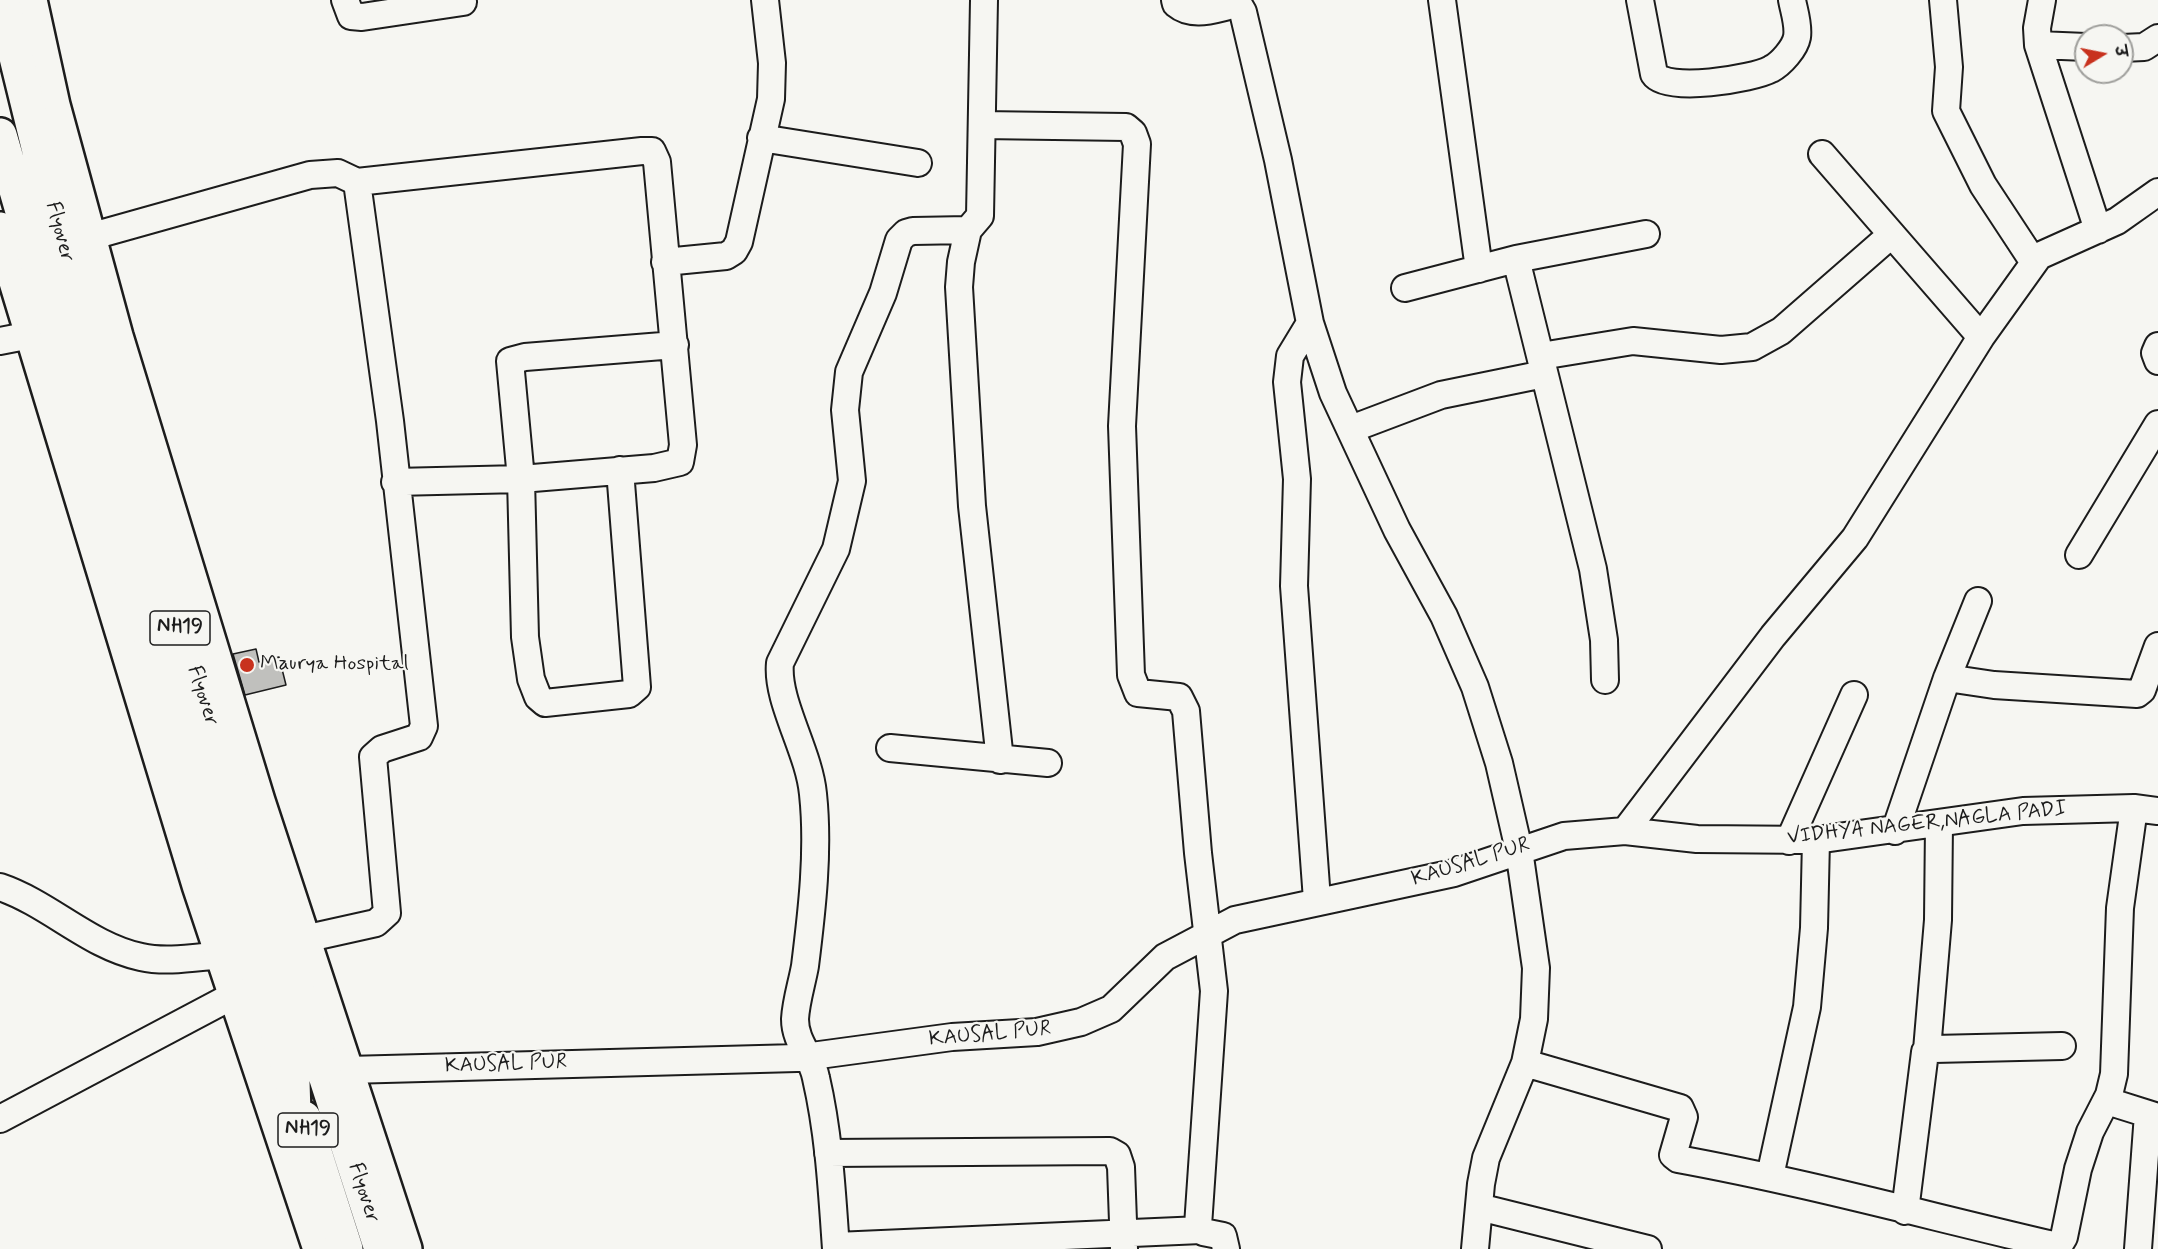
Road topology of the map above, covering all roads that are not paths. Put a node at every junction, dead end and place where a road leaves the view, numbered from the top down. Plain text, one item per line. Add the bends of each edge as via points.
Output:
1 (2, 0) edge
2 (30, 0) edge
3 (345, 0) edge
4 (765, 0) edge
5 (984, 0) edge
6 (1175, 0) edge
7 (1442, 0) edge
8 (1640, 0) edge
9 (1792, 0) edge
10 (1942, 0) edge
11 (2042, 0) edge
12 (467, 1) edge
13 (2158, 38) edge
14 (2038, 45) junction
15 (2074, 46) edge
16 (2134, 47) edge
17 (982, 125) junction
18 (0, 135) edge
19 (761, 138) junction
20 (1822, 154) dead end
21 (918, 164) dead end
22 (357, 182) junction
23 (2158, 192) edge
24 (0, 229) edge
25 (968, 230) junction
26 (2098, 230) junction
27 (1646, 234) dead end
28 (1891, 235) junction
29 (89, 237) junction
30 (1516, 259) junction
31 (2032, 261) junction
32 (665, 262) junction
33 (1479, 269) junction
34 (1405, 288) dead end
35 (1310, 323) junction
36 (16, 338) edge
37 (1981, 338) junction
38 (675, 345) junction
39 (2158, 346) edge
40 (2158, 361) edge
41 (1542, 365) junction
42 (2158, 424) edge
43 (1351, 429) junction
44 (620, 470) junction
45 (521, 478) junction
46 (395, 482) junction
47 (2079, 555) dead end
48 (1978, 601) dead end
49 (2158, 646) edge
50 (1947, 678) junction
51 (1605, 680) dead end
52 (2149, 693) edge
53 (1854, 695) dead end
54 (890, 748) dead end
55 (1000, 760) junction
56 (1048, 763) dead end
57 (2146, 809) edge
58 (1939, 824) junction
59 (1625, 831) junction
60 (1895, 831) junction
61 (1816, 840) junction
62 (1789, 841) junction
63 (1519, 850) junction
64 (0, 887) edge
65 (1317, 900) junction
66 (1208, 932) junction
67 (304, 939) junction
68 (224, 955) junction
69 (236, 994) junction
70 (2062, 1046) dead end
71 (1927, 1050) junction
72 (808, 1057) junction
73 (1525, 1063) junction
74 (348, 1070) junction
75 (293, 1082) junction
76 (2107, 1101) junction
77 (2153, 1116) edge
78 (0, 1119) edge
79 (828, 1153) junction
80 (296, 1175) junction
81 (1770, 1176) junction
82 (1479, 1207) junction
83 (1905, 1211) junction
84 (1200, 1230) junction
85 (1124, 1241) edge
86 (836, 1248) edge
87 (320, 1249) edge
88 (346, 1249) edge
89 (381, 1249) edge
90 (405, 1249) edge
91 (1226, 1249) edge
92 (1475, 1249) edge
93 (1648, 1249) edge
94 (2138, 1249) edge

1 - 89 main road, Flyover / NH19 via 66,261 125,457
2 - 29 main road via 53,105
3 - 12 street via 351,16 362,17
4 - 19 street via 772,63 771,99
5 - 17 street
6 - 35 street via 1185,11 1239,5 1243,12 1278,160
7 - 33 street
8 - 9 street via 1654,74 1659,80 1676,83 1736,78 1777,65 1797,36
10 - 31 street via 1948,67 1946,111 1983,185
11 - 14 street
13 - 16 street via 2144,47
14 - 15 street
14 - 26 street
17 - 25 street via 980,216
17 - 66 street via 1126,127 1136,138 1122,426 1131,675 1140,694 1179,697 1185,705
18 - 75 main road, NH19 via 98,474
19 - 21 street
19 - 32 street via 734,251 726,256
20 - 28 street
22 - 29 street via 338,173 310,175
22 - 32 street via 652,151 657,162
22 - 46 street
23 - 26 street
24 - 36 main road
25 - 55 street via 959,280 971,494
25 - 72 street via 906,232 899,240 847,384 852,470 845,518 828,569 780,663 779,679 808,762 814,796 813,875 795,1020 797,1038
26 - 31 street via 2046,251
27 - 30 street
28 - 37 street
28 - 41 street via 1781,331 1752,347 1721,350 1633,341
29 - 67 main road via 258,801
30 - 33 street
30 - 41 street
31 - 37 street
32 - 38 street
33 - 34 street
35 - 43 street via 1333,393
35 - 65 street via 1290,356 1287,382 1298,479 1294,586
36 - 68 main road
37 - 59 street via 1855,538 1778,628
38 - 44 street via 682,458 677,464
38 - 45 street via 512,360
39 - 40 street
41 - 43 street via 1427,399
41 - 51 street via 1593,569
42 - 47 street
43 - 63 street via 1396,530 1444,616 1475,687 1499,763
44 - 45 street
44 - 45 street via 637,687 629,694 550,704 538,697 528,665
45 - 46 street
46 - 67 street via 424,726 419,737 382,749 373,757 387,913 376,923
48 - 50 street
49 - 52 street
50 - 52 street via 1994,685
50 - 60 street
53 - 62 street
54 - 55 street
55 - 56 street
57 - 58 street, VIDHYA NAGER,NAGLA PADI via 2023,811
57 - 76 street via 2120,908 2114,1074
58 - 60 street, VIDHYA NAGER,NAGLA PADI
58 - 71 street via 1938,920
59 - 62 street, VIDHYA NAGER,NAGLA PADI via 1697,839
59 - 63 street, KAUSAL PUR via 1564,836
60 - 61 street, VIDHYA NAGER,NAGLA PADI
61 - 62 street, VIDHYA NAGER,NAGLA PADI
61 - 81 street via 1807,1007
63 - 65 street, KAUSAL PUR via 1454,873
63 - 73 street via 1534,947 1536,988
64 - 68 street via 92,937 140,957
65 - 66 street, KAUSAL PUR via 1248,916
66 - 72 street, KAUSAL PUR via 1165,957 1111,1009 1081,1022 1037,1032 952,1037
66 - 84 street via 1214,1001
67 - 74 main road
68 - 69 main road
69 - 78 street
69 - 80 main road
70 - 71 street
71 - 83 street
72 - 74 street, KAUSAL PUR
72 - 79 street via 816,1076
73 - 81 street via 1677,1106 1684,1117 1673,1152 1675,1158
73 - 82 street via 1488,1152
74 - 90 main road
75 - 80 main road
75 - 88 main road, Flyover / NH19
76 - 77 street
76 - 83 street via 2084,1152 2064,1237 2059,1243 2053,1245
77 - 94 street
79 - 85 street via 1110,1151 1117,1155 1121,1167
79 - 86 street
80 - 87 main road
81 - 83 street
82 - 92 street
82 - 93 street
84 - 85 street
84 - 91 street via 1223,1236
85 - 86 street

